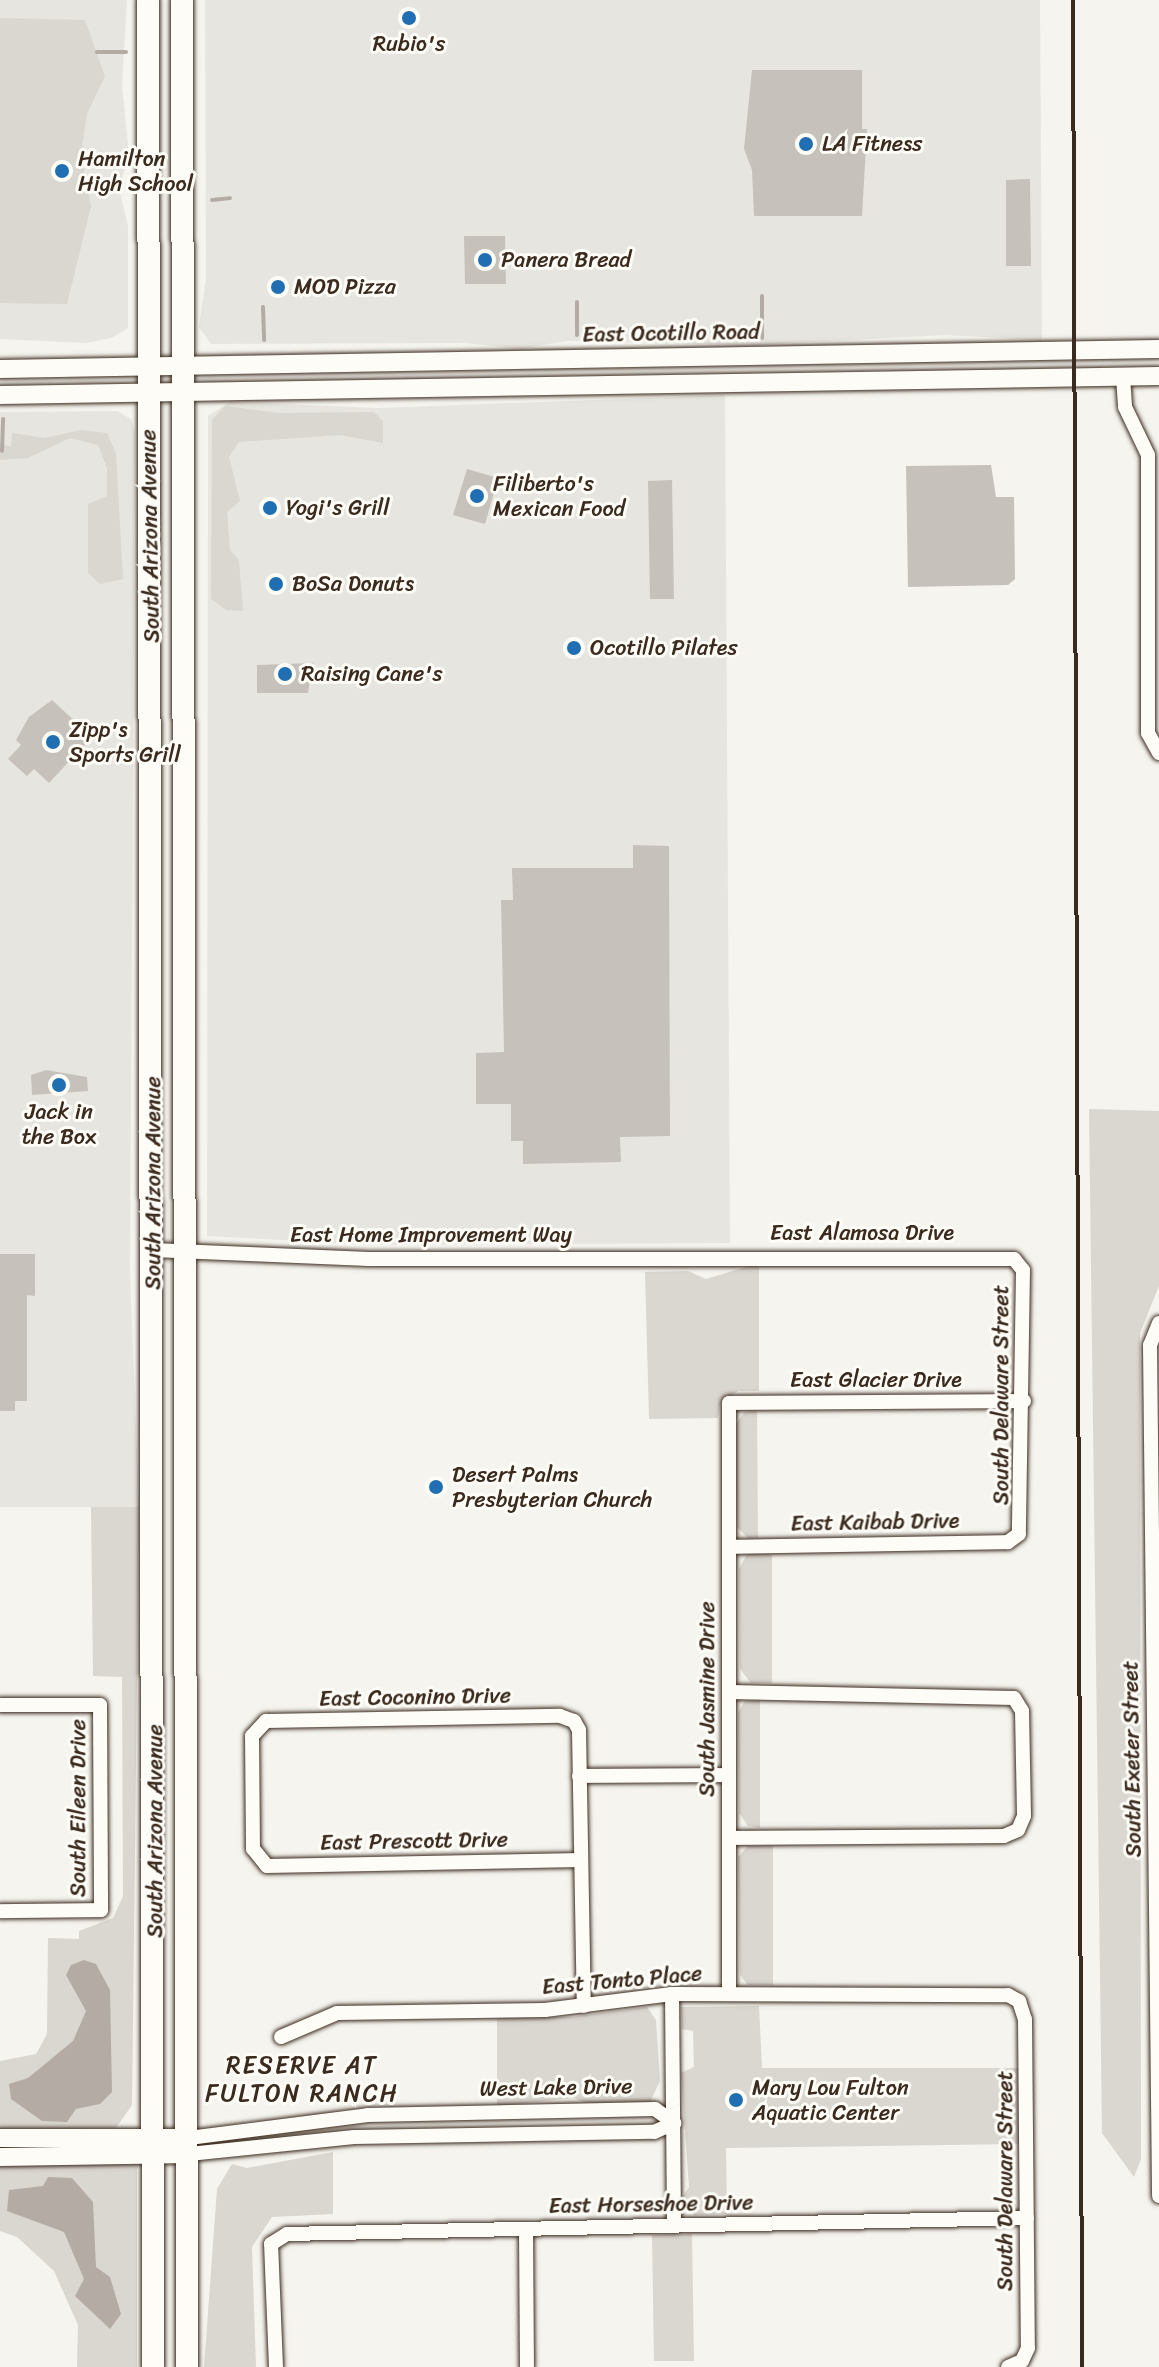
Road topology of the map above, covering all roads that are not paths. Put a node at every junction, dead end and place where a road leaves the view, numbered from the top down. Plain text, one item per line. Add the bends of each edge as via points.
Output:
1 (148, 0) edge
2 (182, 0) edge
3 (1159, 349) edge
4 (542, 358) junction
5 (184, 366) junction
6 (149, 367) junction
7 (0, 369) edge
8 (1159, 376) edge
9 (1123, 377) junction
10 (543, 386) junction
11 (149, 392) junction
12 (185, 392) junction
13 (0, 395) edge
14 (1153, 539) edge
15 (1159, 753) edge
16 (153, 1250) junction
17 (188, 1252) junction
18 (710, 1256) joint
19 (1014, 1259) joint
20 (1159, 1323) edge
21 (1024, 1401) junction
22 (729, 1403) joint
23 (1155, 1437) edge
24 (1019, 1534) joint
25 (729, 1547) junction
26 (1156, 1650) edge
27 (729, 1692) junction
28 (0, 1705) edge
29 (728, 1775) junction
30 (579, 1776) junction
31 (730, 1838) junction
32 (255, 1854) joint
33 (581, 1860) junction
34 (0, 1911) edge
35 (1158, 1974) edge
36 (672, 1994) junction
37 (729, 1994) junction
38 (1019, 2001) joint
39 (584, 2006) junction
40 (281, 2037) dead end
41 (575, 2111) junction
42 (674, 2123) junction
43 (576, 2133) junction
44 (0, 2138) edge
45 (156, 2146) junction
46 (189, 2146) junction
47 (0, 2157) edge
48 (1158, 2196) edge
49 (1027, 2218) junction
50 (674, 2224) junction
51 (526, 2229) junction
52 (1015, 2364) edge
53 (153, 2367) edge
54 (187, 2367) edge
55 (276, 2367) edge
56 (527, 2367) edge

1 - 6 main road, South Arizona Avenue
2 - 5 main road, South Arizona Avenue
3 - 4 main road, East Ocotillo Road
4 - 5 main road, East Ocotillo Road
4 - 10 main road
5 - 6 main road, East Ocotillo Road
5 - 12 main road, South Arizona Avenue
6 - 7 main road, East Ocotillo Road
6 - 11 main road, South Arizona Avenue
8 - 9 main road
9 - 10 main road
9 - 14 street via 1125,407 1146,445
10 - 12 main road
11 - 12 main road
11 - 13 main road
11 - 16 main road, South Arizona Avenue
12 - 17 main road, South Arizona Avenue
14 - 15 street via 1148,733
16 - 17 street, East Home Improvement Way
16 - 45 main road, South Arizona Avenue
17 - 18 street, East Home Improvement Way via 369,1259
17 - 46 main road, South Arizona Avenue
18 - 19 street, East Alamosa Drive
19 - 21 street, South Delaware Street via 1023,1270
20 - 23 street, South Exeter Street via 1150,1345
21 - 22 street, East Glacier Drive
21 - 24 street, South Delaware Street
22 - 25 street, South Jasmine Drive
23 - 26 street, South Exeter Street
24 - 25 street, East Kaibab Drive via 1008,1542
25 - 27 street, South Jasmine Drive
26 - 35 street, South Exeter Street
27 - 29 street, South Jasmine Drive
27 - 31 street via 1014,1698 1022,1711 1024,1816 1018,1830 1004,1836
28 - 34 street, South Eileen Drive via 100,1705 101,1910
29 - 30 street
29 - 31 street, South Jasmine Drive
30 - 32 street, East Coconino Drive via 574,1721 560,1716 256,1726
30 - 33 street
31 - 37 street, South Jasmine Drive
32 - 33 street, East Prescott Drive via 267,1866
33 - 39 street
35 - 48 street, South Exeter Street
36 - 37 street, East Tonto Place
36 - 39 street, East Tonto Place
36 - 42 street
37 - 38 street, East Tonto Place via 1008,1995
38 - 49 street, South Delaware Street via 1025,2019
39 - 40 street, East Tonto Place via 337,2013
41 - 42 street, West Lake Drive via 655,2109
41 - 43 street
41 - 46 street, West Lake Drive via 368,2115
42 - 43 street, West Lake Drive via 654,2132
42 - 50 street
43 - 46 street, West Lake Drive
44 - 45 main road, West Lake Drive
45 - 46 main road, West Lake Drive
45 - 47 main road, West Lake Drive
45 - 53 main road, South Arizona Avenue
46 - 54 main road, South Arizona Avenue
49 - 50 street, East Horseshoe Drive
49 - 52 street, South Delaware Street via 1028,2348
50 - 51 street, East Horseshoe Drive
51 - 55 street, East Horseshoe Drive via 276,2236 271,2244
51 - 56 street

